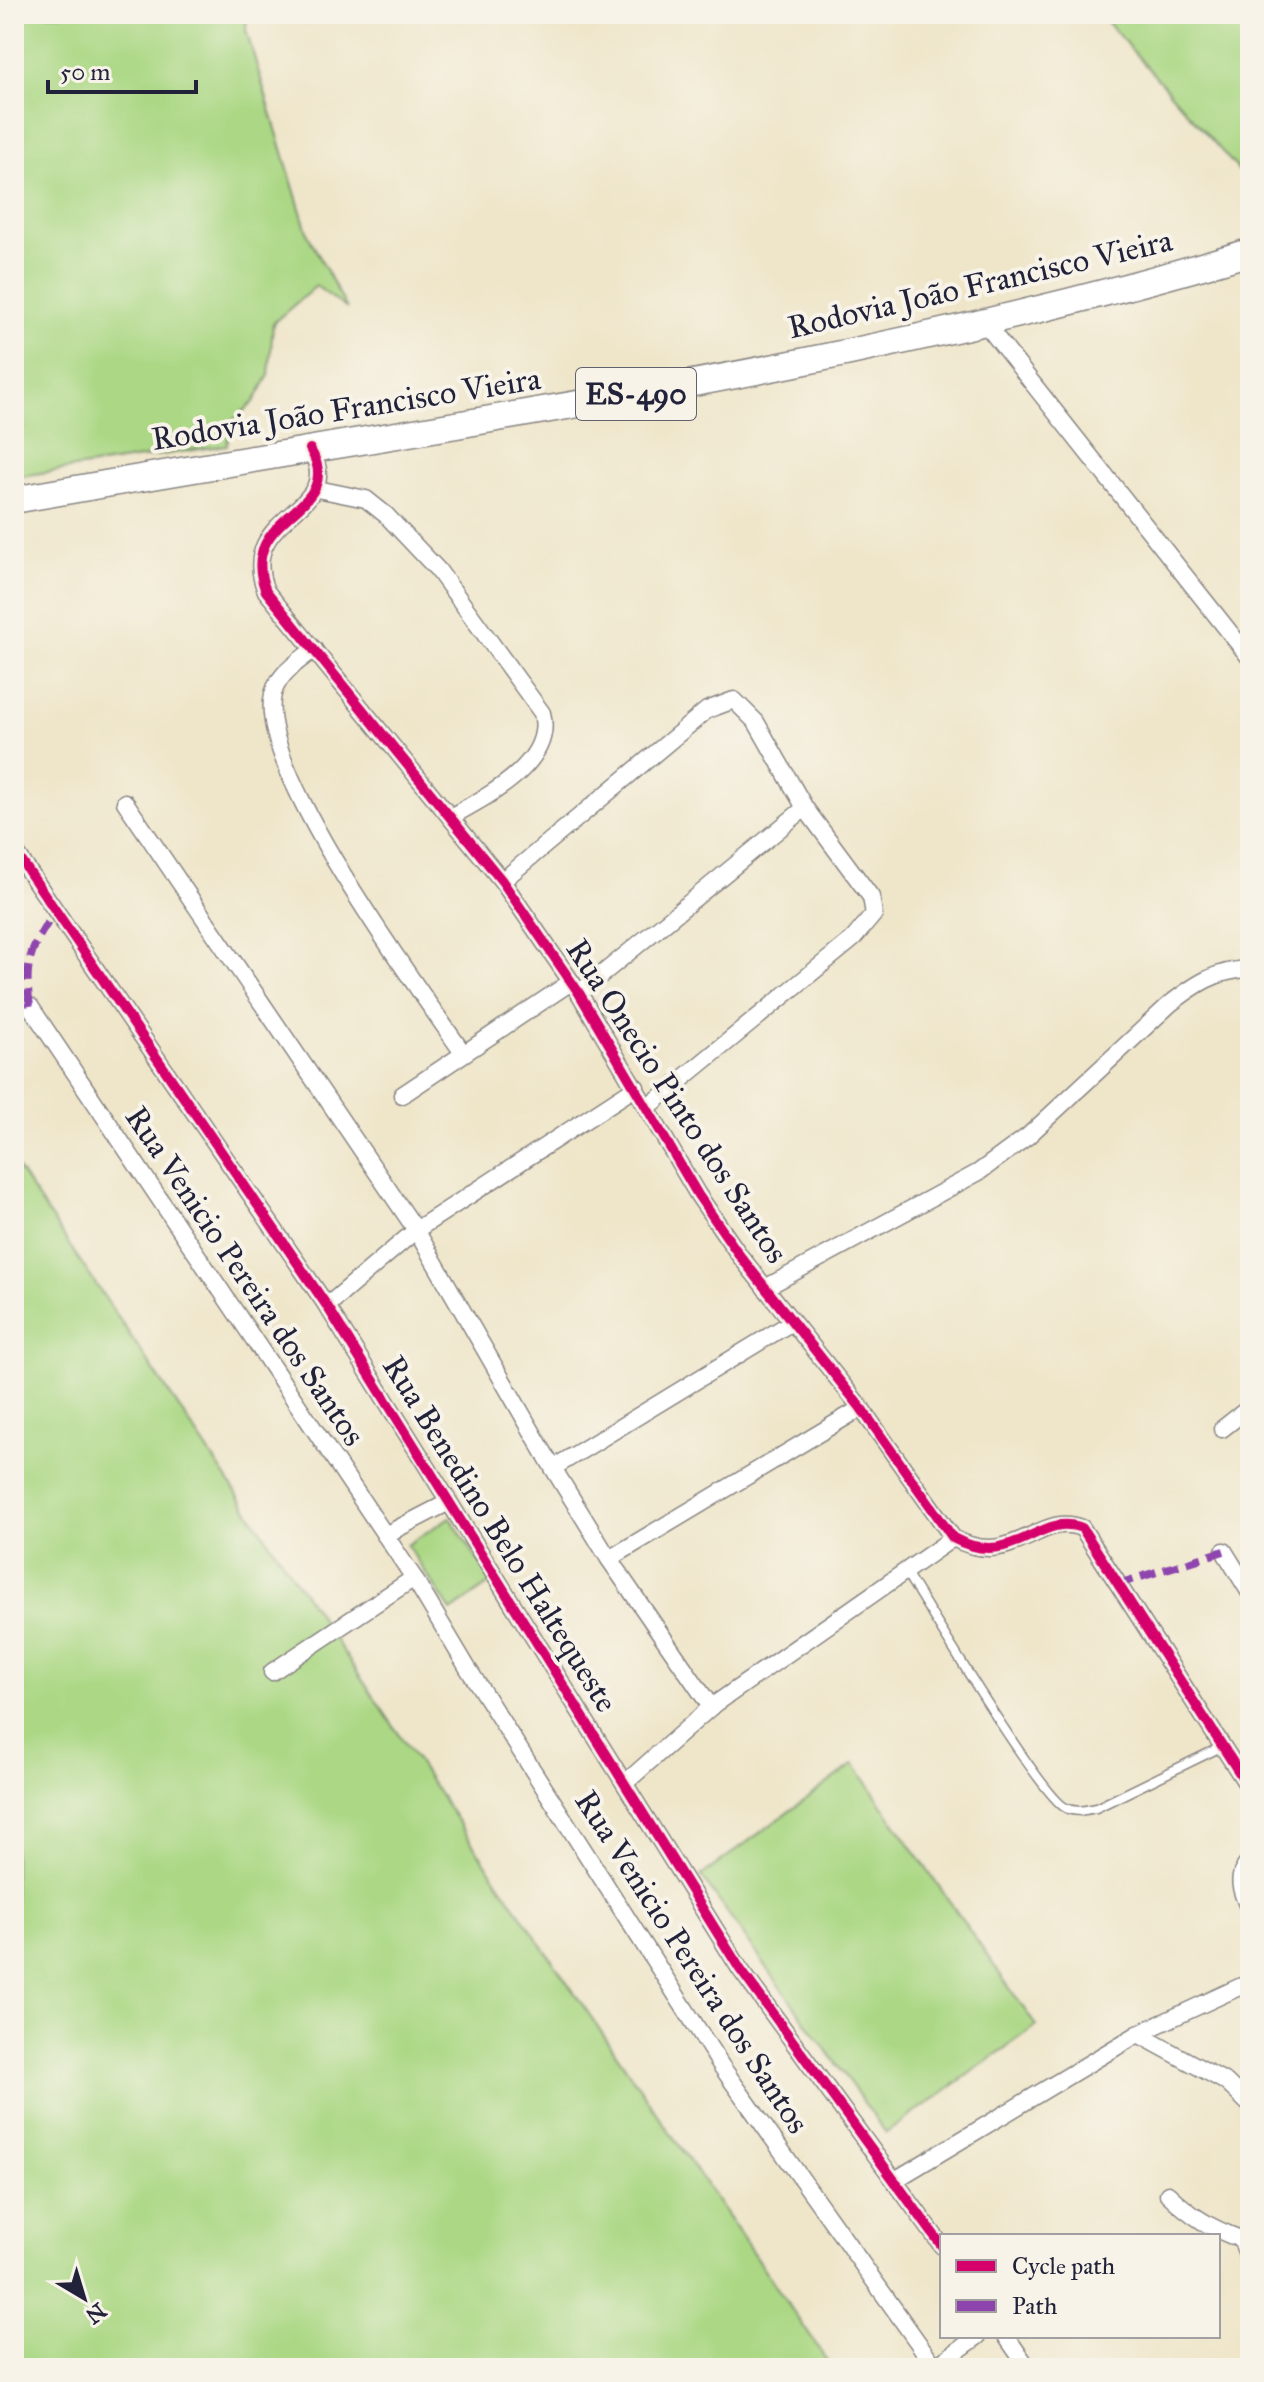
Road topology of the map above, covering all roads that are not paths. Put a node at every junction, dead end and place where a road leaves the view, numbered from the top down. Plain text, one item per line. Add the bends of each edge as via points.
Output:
1 (1250, 252) edge
2 (984, 322) junction
3 (310, 449) junction
4 (317, 489) junction
5 (14, 500) edge
6 (314, 649) junction
7 (1250, 658) edge
8 (125, 802) dead end
9 (805, 808) junction
10 (452, 816) junction
11 (14, 850) edge
12 (502, 881) junction
13 (1250, 969) edge
14 (575, 988) junction
15 (30, 1006) dead end
16 (463, 1053) junction
17 (636, 1087) junction
18 (402, 1095) dead end
19 (648, 1107) junction
20 (416, 1230) junction
21 (765, 1288) junction
22 (327, 1306) junction
23 (792, 1322) junction
24 (1250, 1407) edge
25 (861, 1408) junction
26 (1222, 1429) dead end
27 (553, 1468) junction
28 (447, 1503) junction
29 (385, 1535) junction
30 (953, 1538) junction
31 (1224, 1551) dead end
32 (609, 1559) junction
33 (905, 1570) junction
34 (414, 1578) junction
35 (1250, 1593) edge
36 (272, 1672) dead end
37 (711, 1707) junction
38 (1221, 1747) junction
39 (625, 1783) junction
40 (1250, 1789) edge
41 (1250, 1861) edge
42 (1250, 1911) edge
43 (1250, 1982) edge
44 (1138, 2034) junction
45 (1250, 2105) edge
46 (895, 2180) junction
47 (1168, 2194) dead end
48 (1245, 2237) edge
49 (940, 2243) edge
50 (1250, 2263) edge
51 (975, 2338) edge
52 (1007, 2338) edge
53 (936, 2368) edge
54 (1028, 2368) edge

1 - 2 main road, Rodovia João Francisco Vieira / ES-490
2 - 3 main road, Rodovia João Francisco Vieira / ES-490 via 691,384
2 - 7 street
3 - 4 street via 321,474
3 - 5 main road, Rodovia João Francisco Vieira / ES-490
4 - 6 street, Rua Onecio Pinto dos Santos via 269,539 259,556 258,572 266,591
4 - 10 street via 366,499 386,515 438,570 542,713 544,741 535,756
6 - 10 street, Rua Onecio Pinto dos Santos
6 - 16 street via 275,686 272,715 284,756 315,827 354,892
8 - 20 street
9 - 12 street via 756,722 734,700 721,703
9 - 14 street
9 - 19 street via 871,897 874,914 853,939
10 - 12 street, Rua Onecio Pinto dos Santos
11 - 22 street, Rua Benedino Belo Haltequeste
12 - 14 street, Rua Onecio Pinto dos Santos
13 - 21 street via 1217,972 1170,1004 1028,1136 979,1172
14 - 16 street
14 - 17 street, Rua Onecio Pinto dos Santos
15 - 29 street, Rua Venicio Pereira dos Santos
16 - 18 street
17 - 19 street, Rua Onecio Pinto dos Santos
17 - 20 street
19 - 21 street, Rua Onecio Pinto dos Santos via 698,1195
20 - 22 street
20 - 27 street
21 - 23 street, Rua Onecio Pinto dos Santos
22 - 28 street, Rua Benedino Belo Haltequeste
23 - 25 street, Rua Onecio Pinto dos Santos
23 - 27 street
24 - 26 street
25 - 30 street, Rua Onecio Pinto dos Santos
25 - 32 street
27 - 32 street
28 - 29 street
28 - 39 street, Rua Benedino Belo Haltequeste
29 - 34 street, Rua Venicio Pereira dos Santos
30 - 33 street
30 - 38 street via 988,1550 1056,1524 1082,1528
31 - 35 street
32 - 37 street
33 - 37 street
33 - 38 lane via 1023,1753 1066,1808 1096,1808
34 - 36 street
34 - 53 street, Rua Venicio Pereira dos Santos via 722,2067
37 - 39 street
38 - 40 street
39 - 46 street, Rua Benedino Belo Haltequeste via 740,1969
41 - 42 street via 1239,1881
43 - 44 street
44 - 45 street via 1226,2082
44 - 46 street
46 - 49 street, Rua Benedino Belo Haltequeste
47 - 48 street via 1203,2223
48 - 50 street
51 - 53 street
52 - 54 street

